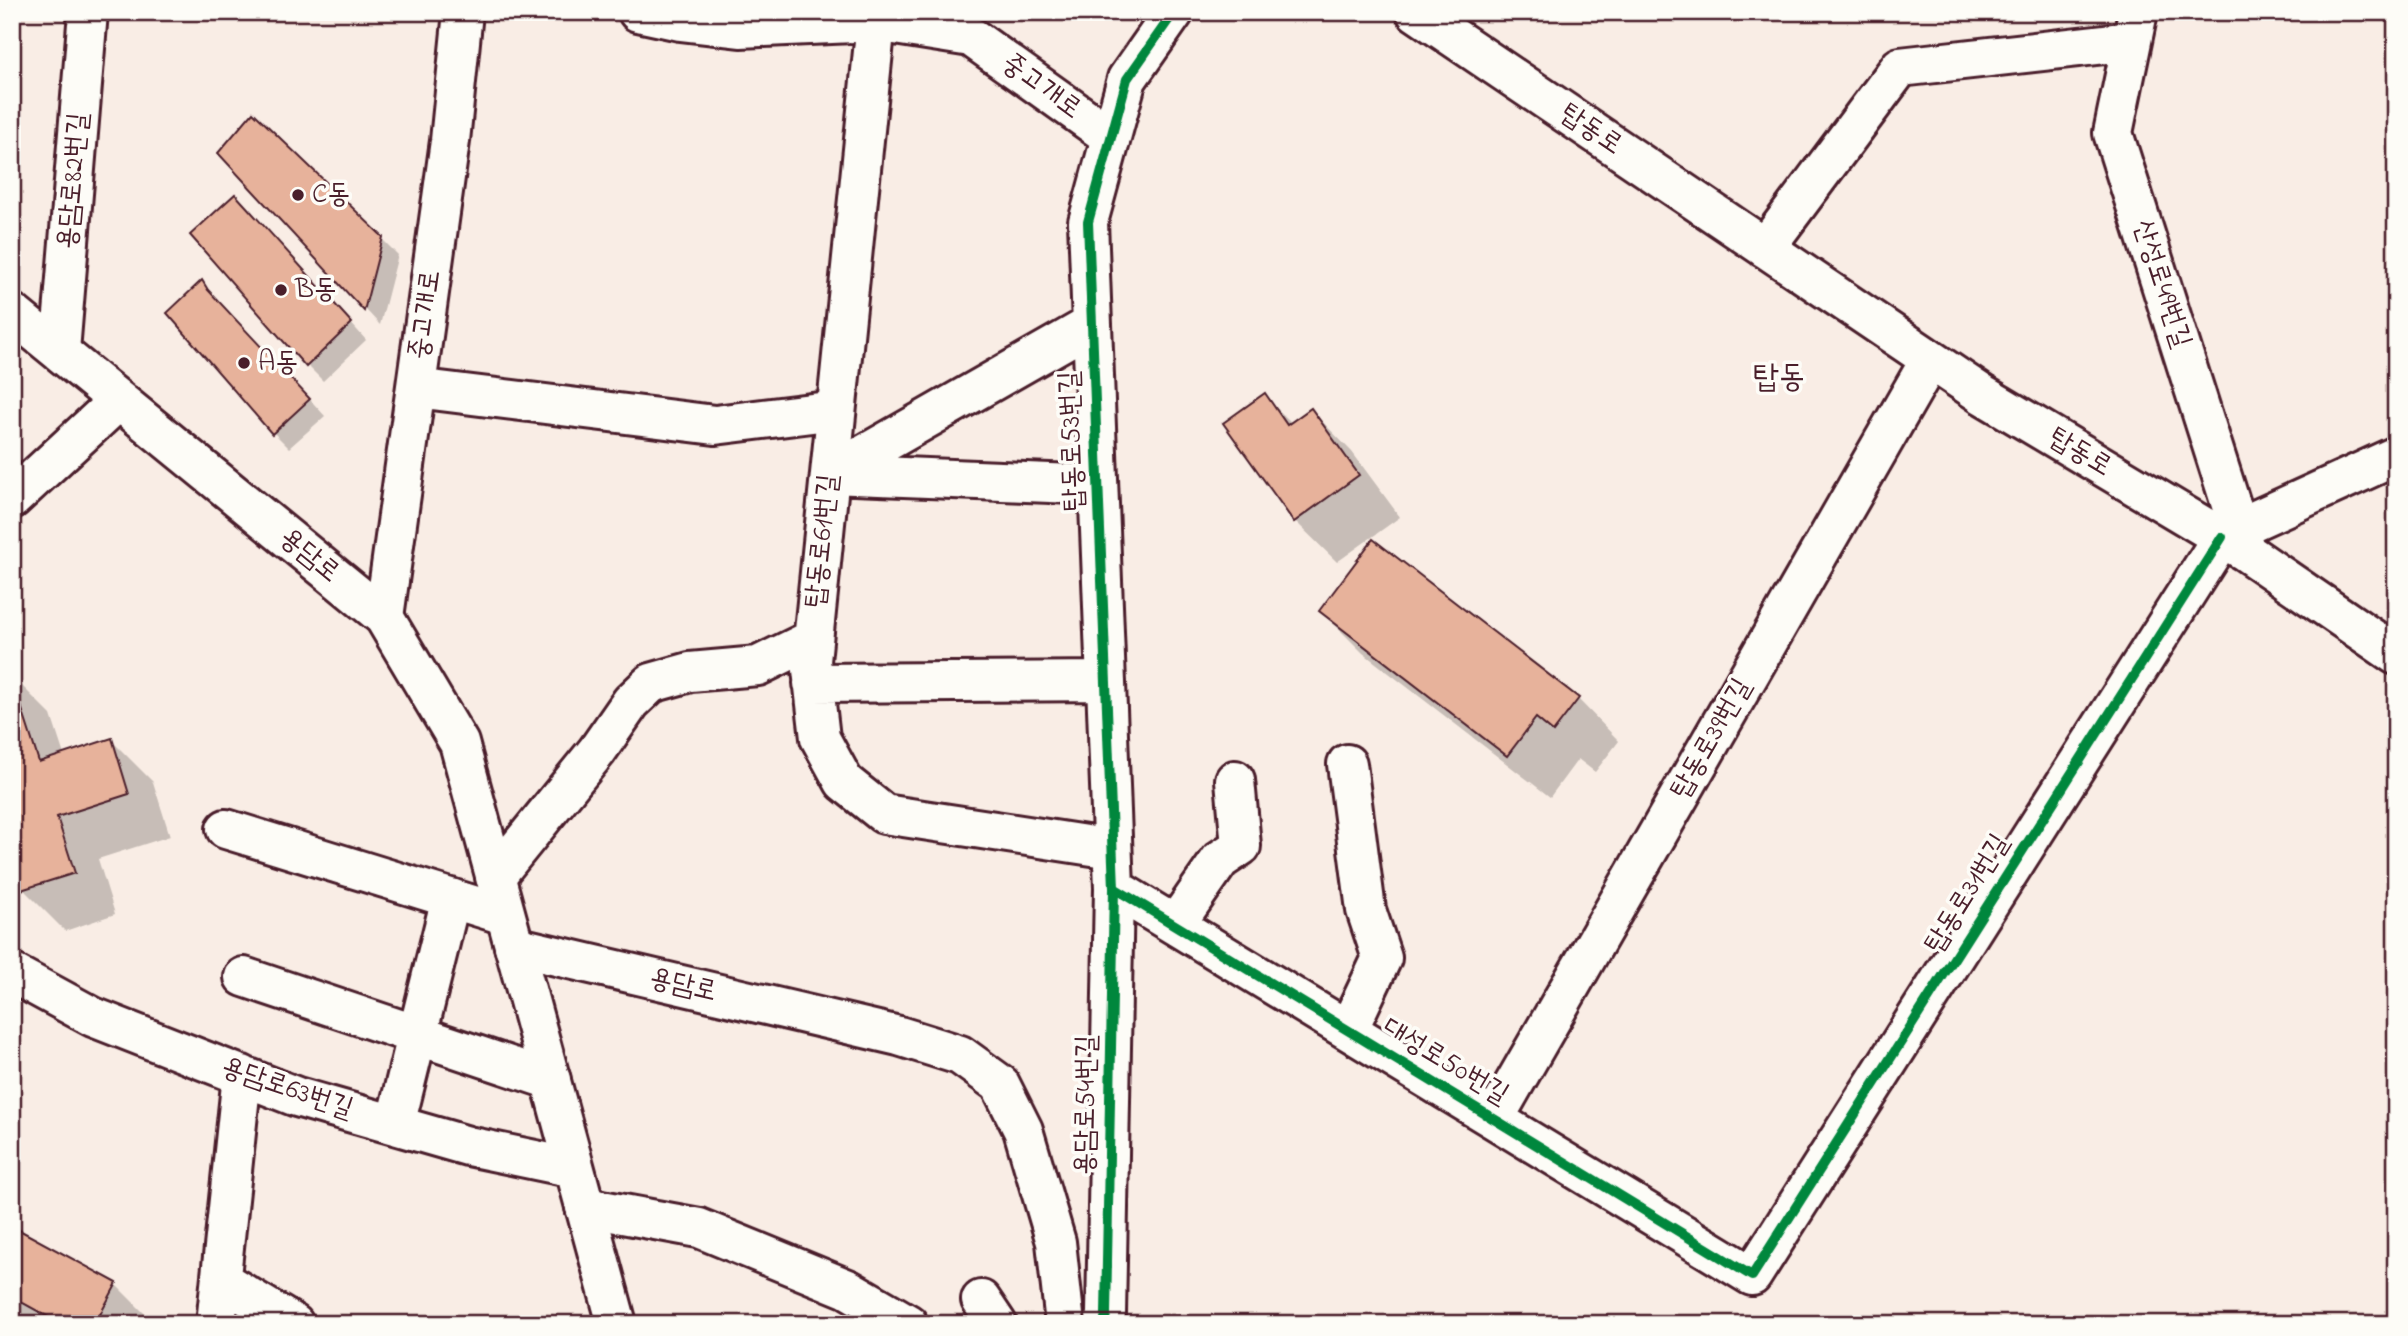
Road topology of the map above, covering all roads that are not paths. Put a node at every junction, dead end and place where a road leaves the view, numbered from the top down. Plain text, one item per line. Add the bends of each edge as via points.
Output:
1 (88, 12) edge
2 (463, 12) edge
3 (638, 12) edge
4 (1174, 12) edge
5 (1416, 12) edge
6 (876, 17) edge
7 (2135, 27) edge
8 (1111, 137) junction
9 (1765, 248) junction
10 (12, 313) edge
11 (1091, 325) junction
12 (60, 351) junction
13 (1930, 359) junction
14 (416, 388) junction
15 (118, 401) junction
16 (836, 410) junction
17 (2396, 456) edge
18 (830, 474) junction
19 (1098, 485) junction
20 (12, 499) edge
21 (2236, 539) junction
22 (384, 617) junction
23 (813, 639) junction
24 (2396, 655) edge
25 (1106, 681) junction
26 (813, 683) junction
27 (1347, 764) dead end
28 (1235, 780) dead end
29 (226, 829) dead end
30 (1112, 849) junction
31 (495, 877) junction
32 (1114, 888) junction
33 (451, 898) junction
34 (1175, 925) junction
35 (510, 931) junction
36 (12, 973) edge
37 (244, 977) dead end
38 (851, 1025) joint
39 (1348, 1030) junction
40 (416, 1035) junction
41 (242, 1075) junction
42 (551, 1080) junction
43 (1494, 1119) junction
44 (396, 1125) junction
45 (574, 1168) junction
46 (585, 1207) junction
47 (1752, 1276) joint
48 (221, 1280) junction
49 (216, 1324) edge
50 (293, 1324) edge
51 (617, 1324) edge
52 (908, 1324) edge
53 (1065, 1324) edge
54 (1104, 1324) edge

1 - 12 street, 용담로82번길
2 - 14 street, 중고개로
3 - 6 street, 중고개로 via 740,29 820,26
4 - 8 street, 탑동로53번길 via 1126,79
5 - 9 street, 탑동로
6 - 8 street, 중고개로 via 971,37
6 - 16 street, 탑동로61번길
7 - 9 street via 1899,67
7 - 21 street, 산성로49번길 via 2113,133
8 - 11 street, 탑동로53번길 via 1087,222
9 - 13 street, 탑동로
10 - 12 street, 용담로
11 - 18 street
11 - 19 street, 탑동로53번길
12 - 15 street, 용담로
13 - 21 street, 탑동로 via 1983,395
13 - 43 street, 탑동로39번길
14 - 16 street via 715,425
14 - 22 street, 중고개로
15 - 20 street
15 - 22 street, 용담로
16 - 18 street, 탑동로61번길
17 - 21 street
18 - 19 street
18 - 23 street, 탑동로61번길
19 - 25 street, 탑동로53번길
21 - 24 street, 탑동로
21 - 47 street, 탑동로31번길
22 - 31 street, 용담로 via 459,743
23 - 26 street, 탑동로61번길
23 - 31 street via 758,666 690,672 651,683 631,702
25 - 26 street
25 - 30 street, 탑동로53번길
26 - 30 street, 탑동로61번길 via 820,738 844,782 884,814
27 - 39 street, 대성로50번길 via 1366,910 1382,958
28 - 34 street via 1241,846 1220,860
29 - 33 street, 용담로
30 - 32 street, 탑동로53번길
31 - 35 street, 용담로
32 - 34 street, 대성로50번길
32 - 54 street, 용담로54번길
33 - 35 street, 용담로
33 - 40 street
34 - 39 street, 대성로50번길
35 - 38 street, 용담로
35 - 42 street, 용담로
36 - 41 street, 용담로63번길 via 93,1017
37 - 40 street
38 - 53 street, 용담로54번길 via 960,1055 1000,1084 1023,1130 1056,1242
39 - 43 street, 대성로50번길
40 - 42 street
40 - 44 street
41 - 44 street, 용담로63번길 via 297,1097
41 - 48 street
42 - 45 street, 용담로
43 - 47 street, 대성로50번길
44 - 45 street, 용담로63번길 via 468,1146
45 - 46 street, 용담로
46 - 51 street, 용담로
46 - 52 street via 699,1228 848,1289
48 - 49 street
48 - 50 street

